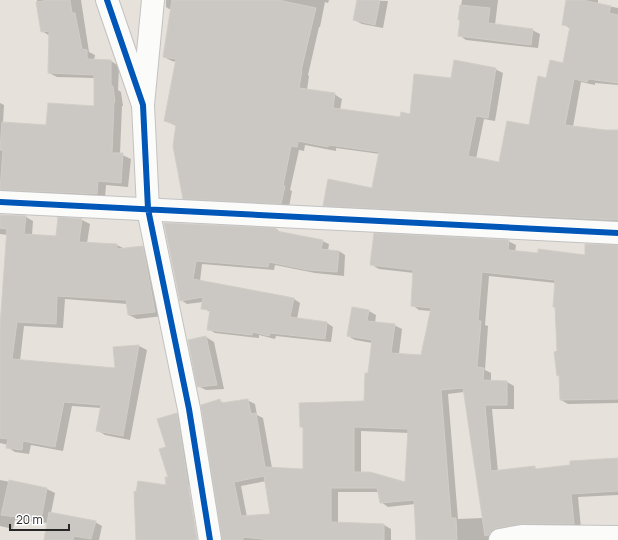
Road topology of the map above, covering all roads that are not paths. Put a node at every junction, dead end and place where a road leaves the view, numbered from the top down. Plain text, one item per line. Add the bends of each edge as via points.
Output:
1 (107, 0) edge
2 (154, 0) edge
3 (143, 105) junction
4 (0, 202) edge
5 (148, 209) junction
6 (618, 234) edge
7 (618, 536) edge
8 (210, 540) edge
9 (500, 540) edge

1 - 3 street
2 - 3 street
3 - 5 street
4 - 5 street
5 - 6 street
5 - 8 street via 190,409
7 - 9 street via 522,536

